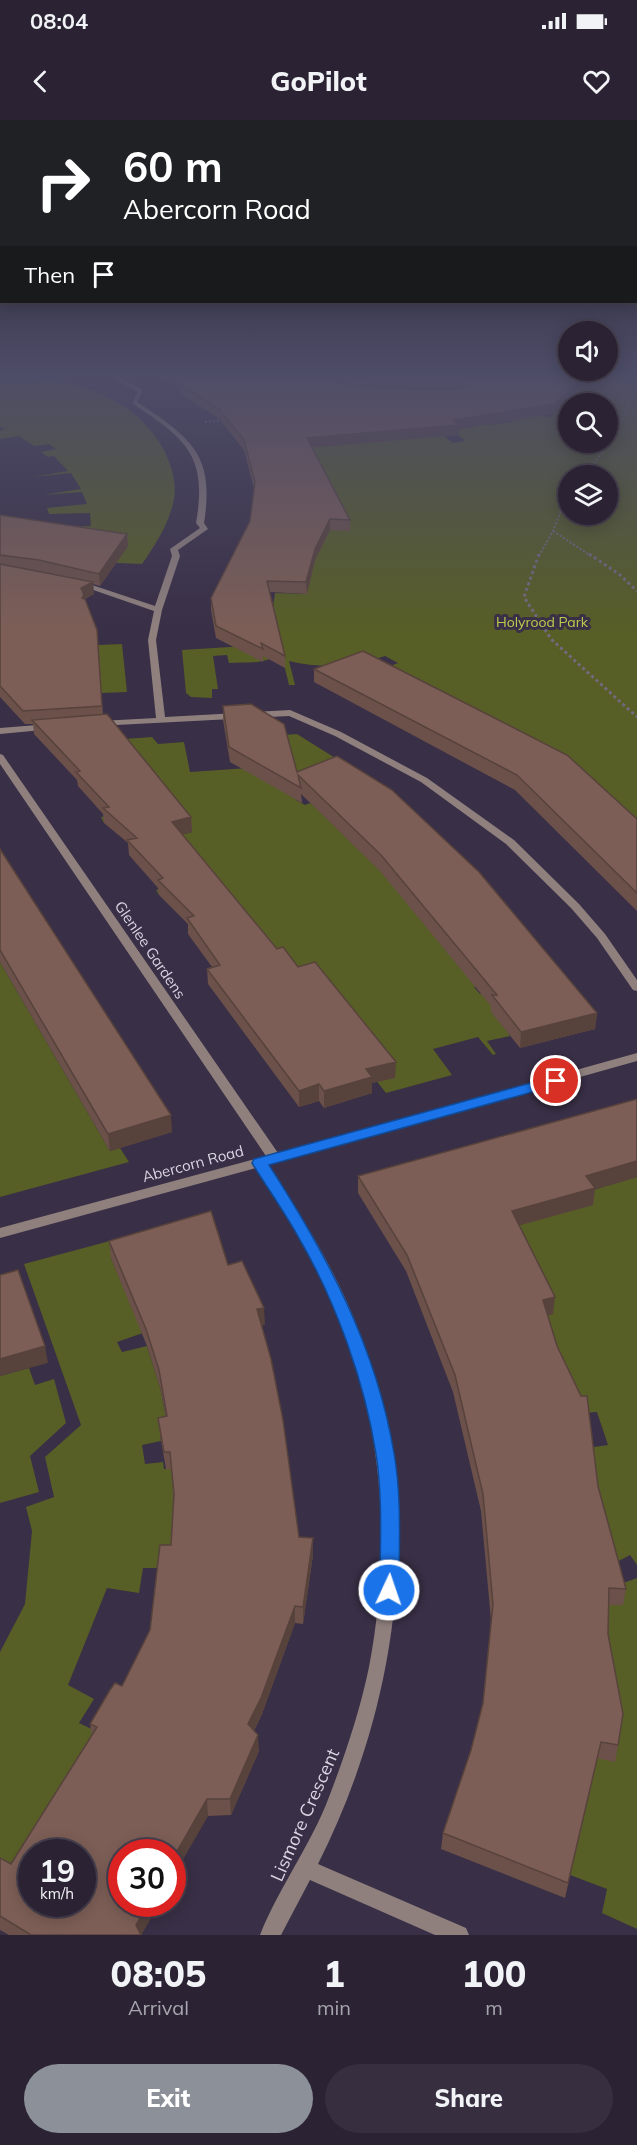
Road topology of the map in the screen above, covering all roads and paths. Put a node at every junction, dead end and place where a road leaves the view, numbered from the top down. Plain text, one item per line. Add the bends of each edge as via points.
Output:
1 (196, 461) edge
2 (558, 518) edge
3 (553, 531) junction
4 (70, 581) edge
5 (637, 591) edge
6 (158, 610) junction
7 (637, 717) edge
8 (161, 720) junction
9 (92, 725) edge
10 (57, 727) edge
11 (0, 730) edge
12 (0, 757) edge
13 (637, 988) edge
14 (637, 1057) edge
15 (267, 1161) junction
16 (0, 1233) edge
17 (305, 1868) junction
18 (270, 1935) edge
19 (459, 1935) edge

1 - 6 street via 205,484 200,524 204,530 176,546
2 - 3 path
3 - 5 path via 619,574
3 - 7 path via 542,546 524,597 551,639
4 - 6 street
6 - 8 street via 152,640
8 - 9 street
8 - 13 street via 290,713 396,764 472,812 529,859 601,936
10 - 11 street
12 - 15 street, Glenlee Gardens
14 - 15 street, Abercorn Road
15 - 16 street, Abercorn Road
15 - 17 street, Lismore Crescent via 342,1309 376,1409 390,1510 391,1570 374,1687 336,1803
17 - 18 street, Lismore Crescent
17 - 19 street

